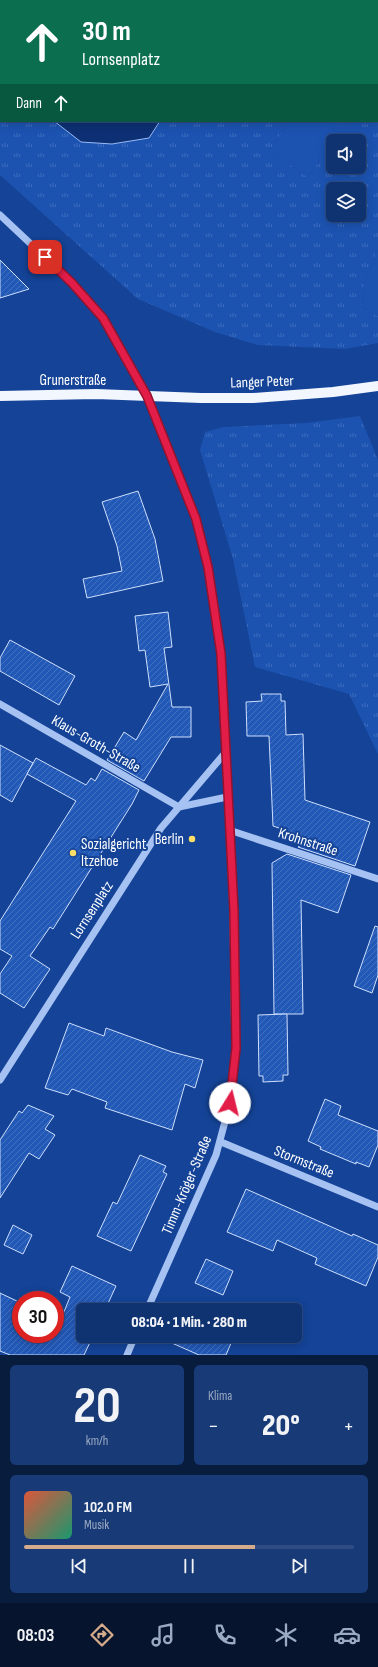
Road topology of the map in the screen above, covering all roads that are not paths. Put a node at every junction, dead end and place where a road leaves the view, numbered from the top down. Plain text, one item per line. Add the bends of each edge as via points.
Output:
1 (0, 215) edge
2 (378, 386) edge
3 (0, 396) edge
4 (147, 396) junction
5 (0, 704) edge
6 (225, 753) junction
7 (227, 797) junction
8 (179, 807) junction
9 (229, 830) junction
10 (378, 879) edge
11 (0, 1080) edge
12 (221, 1142) junction
13 (378, 1207) edge
14 (150, 1303) edge
15 (133, 1343) edge
16 (127, 1355) edge

1 - 4 street via 66,277 98,312
2 - 4 main road, Langer Peter via 253,398
3 - 4 main road, Grunerstraße
4 - 6 street via 196,519 208,567 221,654
5 - 8 street, Klaus-Groth-Straße
6 - 7 street
6 - 8 street, Lornsenplatz
7 - 8 street
7 - 9 street
8 - 11 street, Lornsenplatz via 161,828
9 - 10 street, Krohnstraße
9 - 12 street, Timm-Kröger-Straße via 234,911 236,1048 234,1081
12 - 13 street, Stormstraße
12 - 14 street, Timm-Kröger-Straße via 210,1172
15 - 16 street

